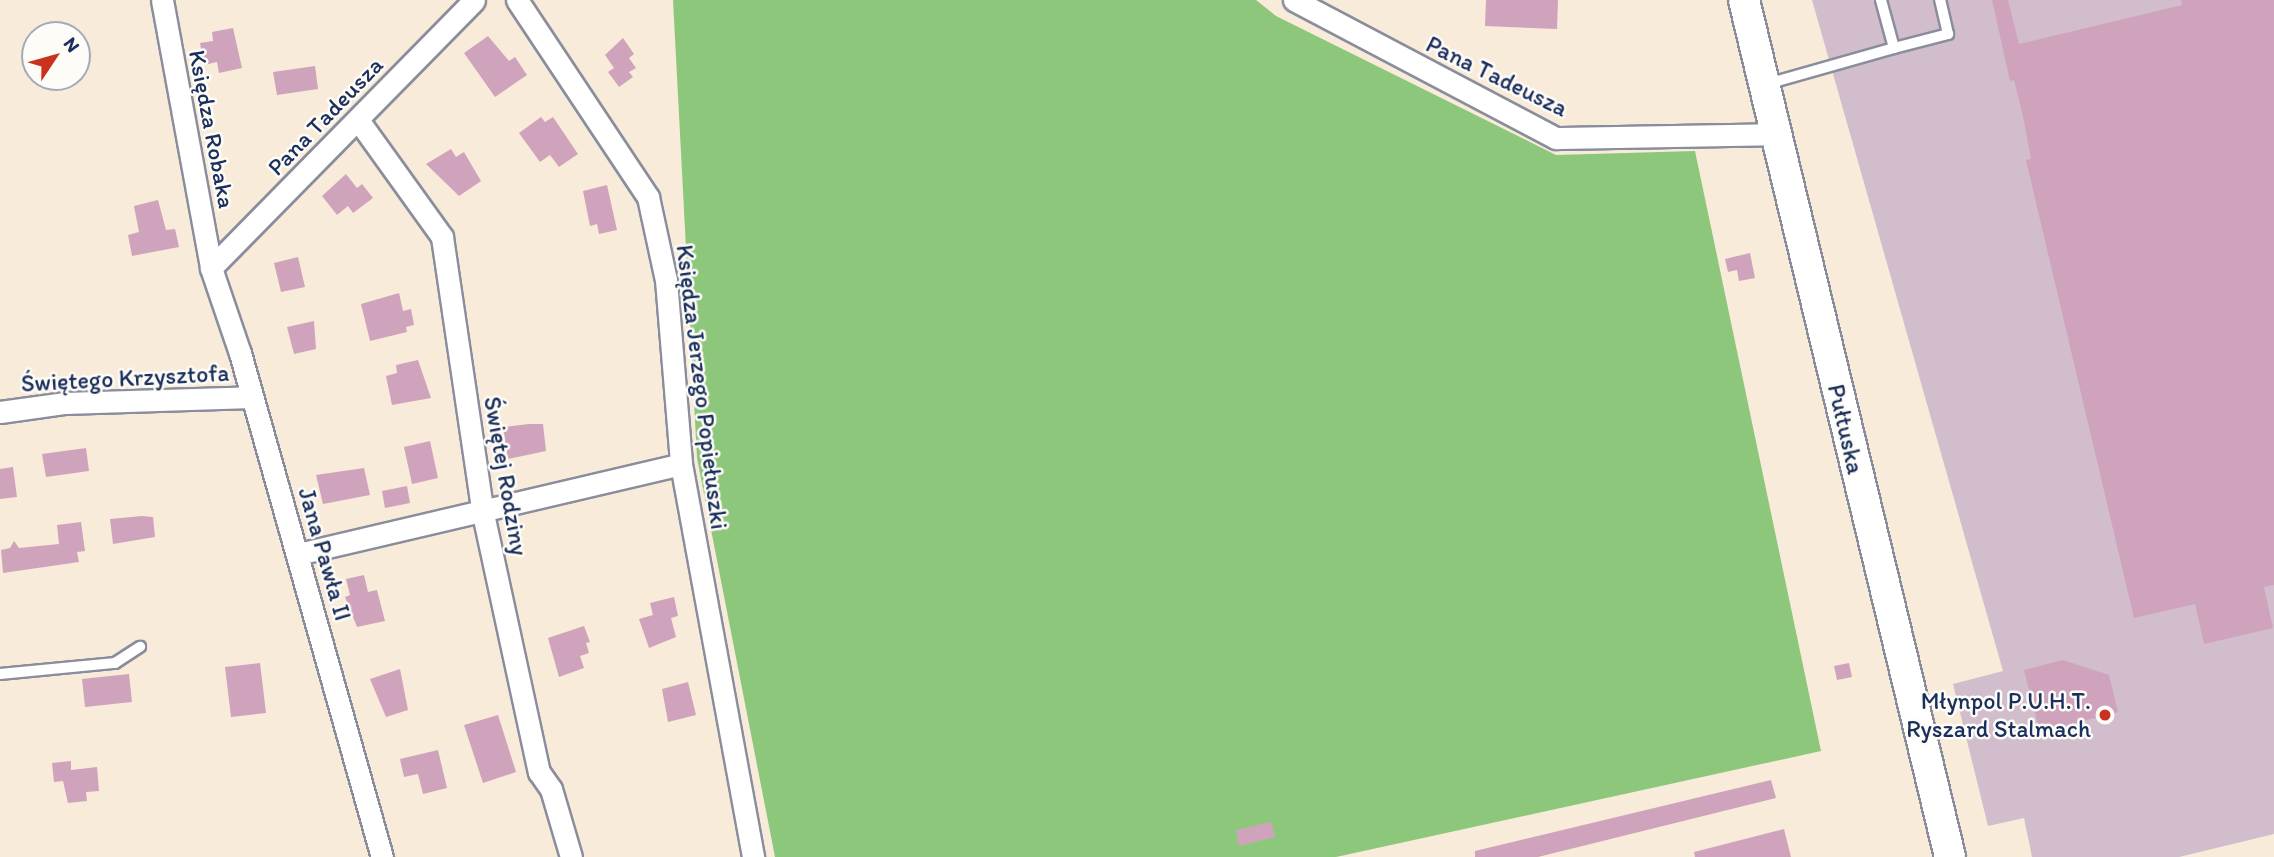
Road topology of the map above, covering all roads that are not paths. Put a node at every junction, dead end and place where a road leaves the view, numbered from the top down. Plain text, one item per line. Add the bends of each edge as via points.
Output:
1 (162, 0) edge
2 (474, 0) edge
3 (517, 0) edge
4 (1294, 0) edge
5 (1744, 0) edge
6 (1881, 0) edge
7 (1940, 0) edge
8 (1894, 48) junction
9 (1764, 85) junction
10 (358, 120) junction
11 (1776, 134) junction
12 (212, 268) junction
13 (252, 397) junction
14 (0, 412) edge
15 (681, 464) junction
16 (482, 509) junction
17 (298, 554) junction
18 (140, 647) dead end
19 (0, 674) edge
20 (382, 857) edge
21 (571, 857) edge
22 (753, 857) edge
23 (1950, 857) edge

1 - 12 street, Księdza Robaka
2 - 10 street, Pana Tadeusza
3 - 15 street, Księdza Jerzego Popiełuszki via 648,197 666,280
4 - 11 street, Pana Tadeusza via 1556,138
5 - 9 main road, Pułtuska
6 - 8 lane
7 - 8 lane via 1948,34
8 - 9 lane
9 - 11 main road, Pułtuska
10 - 12 street, Pana Tadeusza
10 - 16 street, Świętej Rodziny via 442,237
11 - 23 main road, Pułtuska
12 - 13 street, Jana Pawła II
13 - 14 street, Świętego Krzysztofa via 65,403
13 - 17 street, Jana Pawła II
15 - 16 street
15 - 22 street, Księdza Jerzego Popiełuszki
16 - 17 street
16 - 21 street, Świętej Rodziny via 539,772 551,789
17 - 20 street, Jana Pawła II
18 - 19 lane via 115,663

